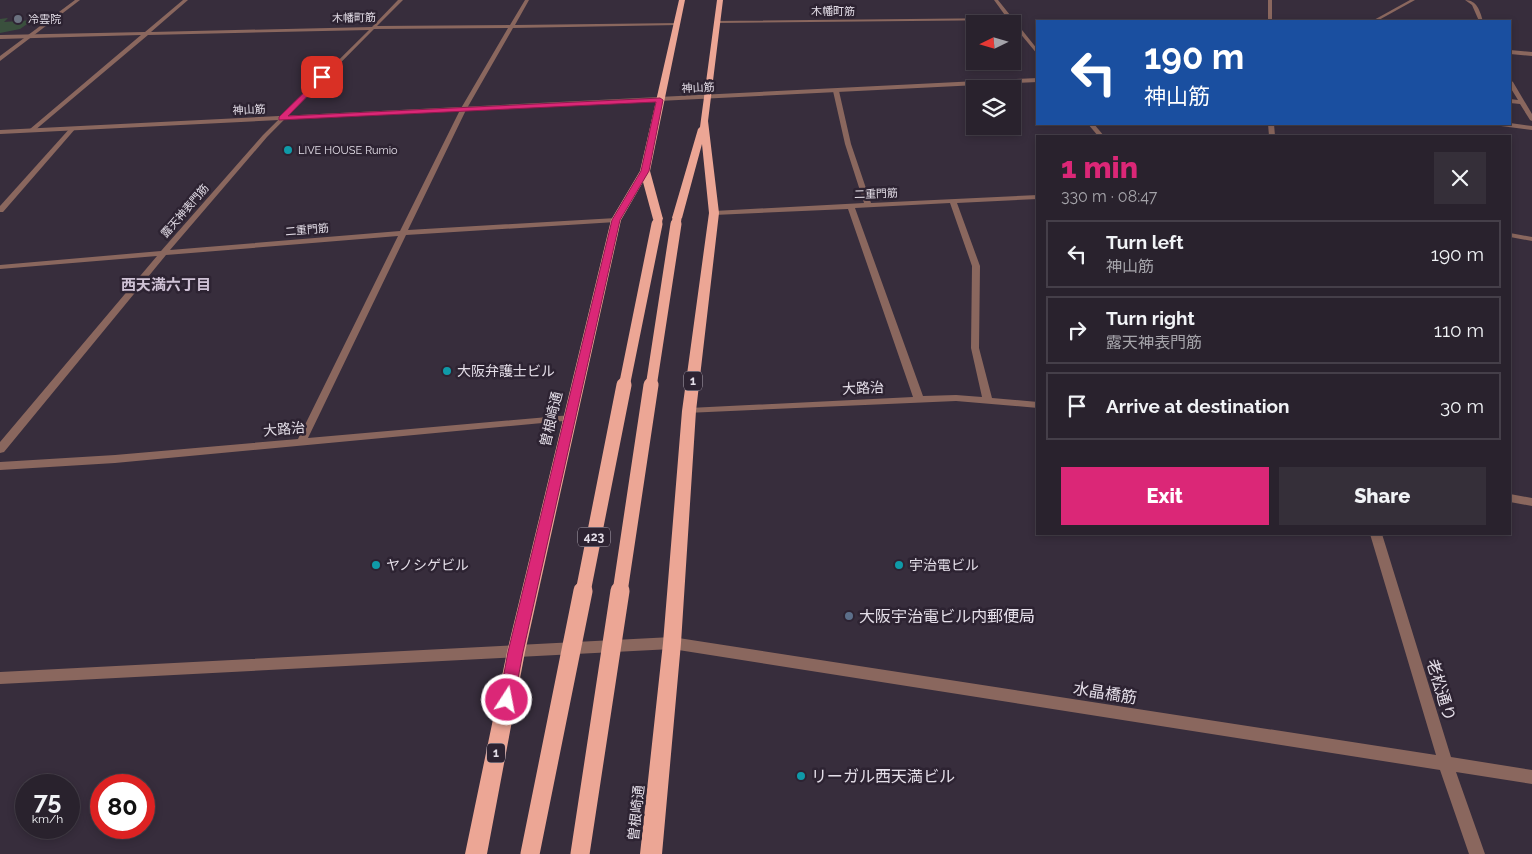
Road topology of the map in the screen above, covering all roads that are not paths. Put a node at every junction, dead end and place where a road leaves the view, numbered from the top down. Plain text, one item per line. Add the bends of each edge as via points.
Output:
1 (78, 0) edge
2 (186, 0) edge
3 (401, 0) edge
4 (527, 0) edge
5 (682, 0) edge
6 (720, 0) edge
7 (996, 0) edge
8 (1270, 0) edge
9 (1413, 0) edge
10 (1467, 0) edge
11 (1008, 15) edge
12 (966, 19) edge
13 (1270, 20) edge
14 (1376, 20) edge
15 (1482, 20) edge
16 (716, 22) junction
17 (678, 24) junction
18 (511, 26) junction
19 (373, 28) junction
20 (147, 32) junction
21 (1021, 32) edge
22 (32, 35) junction
23 (0, 37) edge
24 (1036, 51) edge
25 (1511, 52) edge
26 (1532, 54) edge
27 (0, 59) edge
28 (1036, 80) edge
29 (1511, 84) edge
30 (836, 90) junction
31 (706, 97) junction
32 (660, 100) junction
33 (1511, 100) edge
34 (1522, 102) junction
35 (463, 110) junction
36 (282, 118) junction
37 (1532, 119) edge
38 (704, 121) junction
39 (1508, 125) edge
40 (73, 128) junction
41 (1532, 128) edge
42 (32, 130) junction
43 (0, 132) edge
44 (645, 171) junction
45 (1036, 197) edge
46 (954, 201) junction
47 (851, 206) junction
48 (868, 206) junction
49 (0, 210) edge
50 (714, 213) junction
51 (616, 220) junction
52 (404, 232) junction
53 (1511, 235) edge
54 (1532, 239) edge
55 (163, 254) junction
56 (0, 267) edge
57 (919, 400) junction
58 (988, 401) junction
59 (1036, 405) edge
60 (689, 410) junction
61 (570, 418) junction
62 (301, 443) junction
63 (0, 449) edge
64 (0, 466) edge
65 (1511, 498) edge
66 (1532, 502) edge
67 (1376, 535) edge
68 (672, 643) junction
69 (516, 652) junction
70 (0, 678) edge
71 (1444, 762) junction
72 (1532, 777) edge
73 (476, 854) edge
74 (530, 854) edge
75 (580, 854) edge
76 (651, 854) edge
77 (1477, 854) edge

1 - 22 street
2 - 20 street
3 - 19 street, 露天神表門筋
4 - 18 street
5 - 17 highway, 曽根崎通 / 1
6 - 16 highway, 曽根崎通 / 1
7 - 11 street
8 - 13 street
9 - 14 street
10 - 15 street via 1474,4
12 - 16 street, 木幡町筋
16 - 31 highway, 曽根崎通 / 1
17 - 18 street, 木幡町筋
17 - 32 highway, 曽根崎通 / 1
18 - 19 street, 木幡町筋
18 - 35 street
19 - 20 street, 木幡町筋
19 - 36 street, 露天神表門筋
20 - 22 street, 木幡町筋
20 - 42 street
21 - 24 street
22 - 23 street, 木幡町筋
22 - 27 street
25 - 26 street
28 - 30 street, 神山筋
29 - 34 street
30 - 31 street, 神山筋
30 - 48 street via 848,144
31 - 32 street, 神山筋
31 - 38 highway, 曽根崎通 / 1
32 - 35 street, 神山筋
32 - 44 highway, 曽根崎通 / 1
33 - 34 street
34 - 37 street
35 - 36 street, 神山筋
35 - 52 street
36 - 40 street, 神山筋
36 - 55 street, 露天神表門筋
38 - 50 highway, 曽根崎通 / 1
38 - 75 highway, 423, bridge via 677,218
39 - 41 street
40 - 42 street, 神山筋
40 - 49 street
42 - 43 street, 神山筋
44 - 51 highway, 曽根崎通 / 1
44 - 74 highway, 423, bridge via 658,219
45 - 46 street, 二重門筋
46 - 48 street, 二重門筋
46 - 58 street via 976,266 975,348
47 - 48 street, 二重門筋
47 - 50 street, 二重門筋
47 - 57 street
50 - 60 highway, 曽根崎通 / 1
51 - 52 street, 二重門筋
51 - 61 highway, 曽根崎通 / 1
52 - 55 street, 二重門筋
52 - 62 street
53 - 54 street
55 - 56 street, 二重門筋
55 - 63 street, 露天神表門筋
57 - 58 street, 大路治 via 956,398
57 - 60 street, 大路治
58 - 59 street, 大路治
60 - 68 highway, 曽根崎通 / 1
61 - 62 street, 大路治
61 - 69 highway, 曽根崎通 / 1
62 - 64 street, 大路治
65 - 66 street
67 - 71 street, 老松通り
68 - 69 street, 水晶橋筋
68 - 71 street, 水晶橋筋
68 - 76 highway, 曽根崎通 / 1
69 - 70 street, 水晶橋筋
69 - 73 highway, 曽根崎通 / 1
71 - 72 street, 水晶橋筋
71 - 77 street, 老松通り

